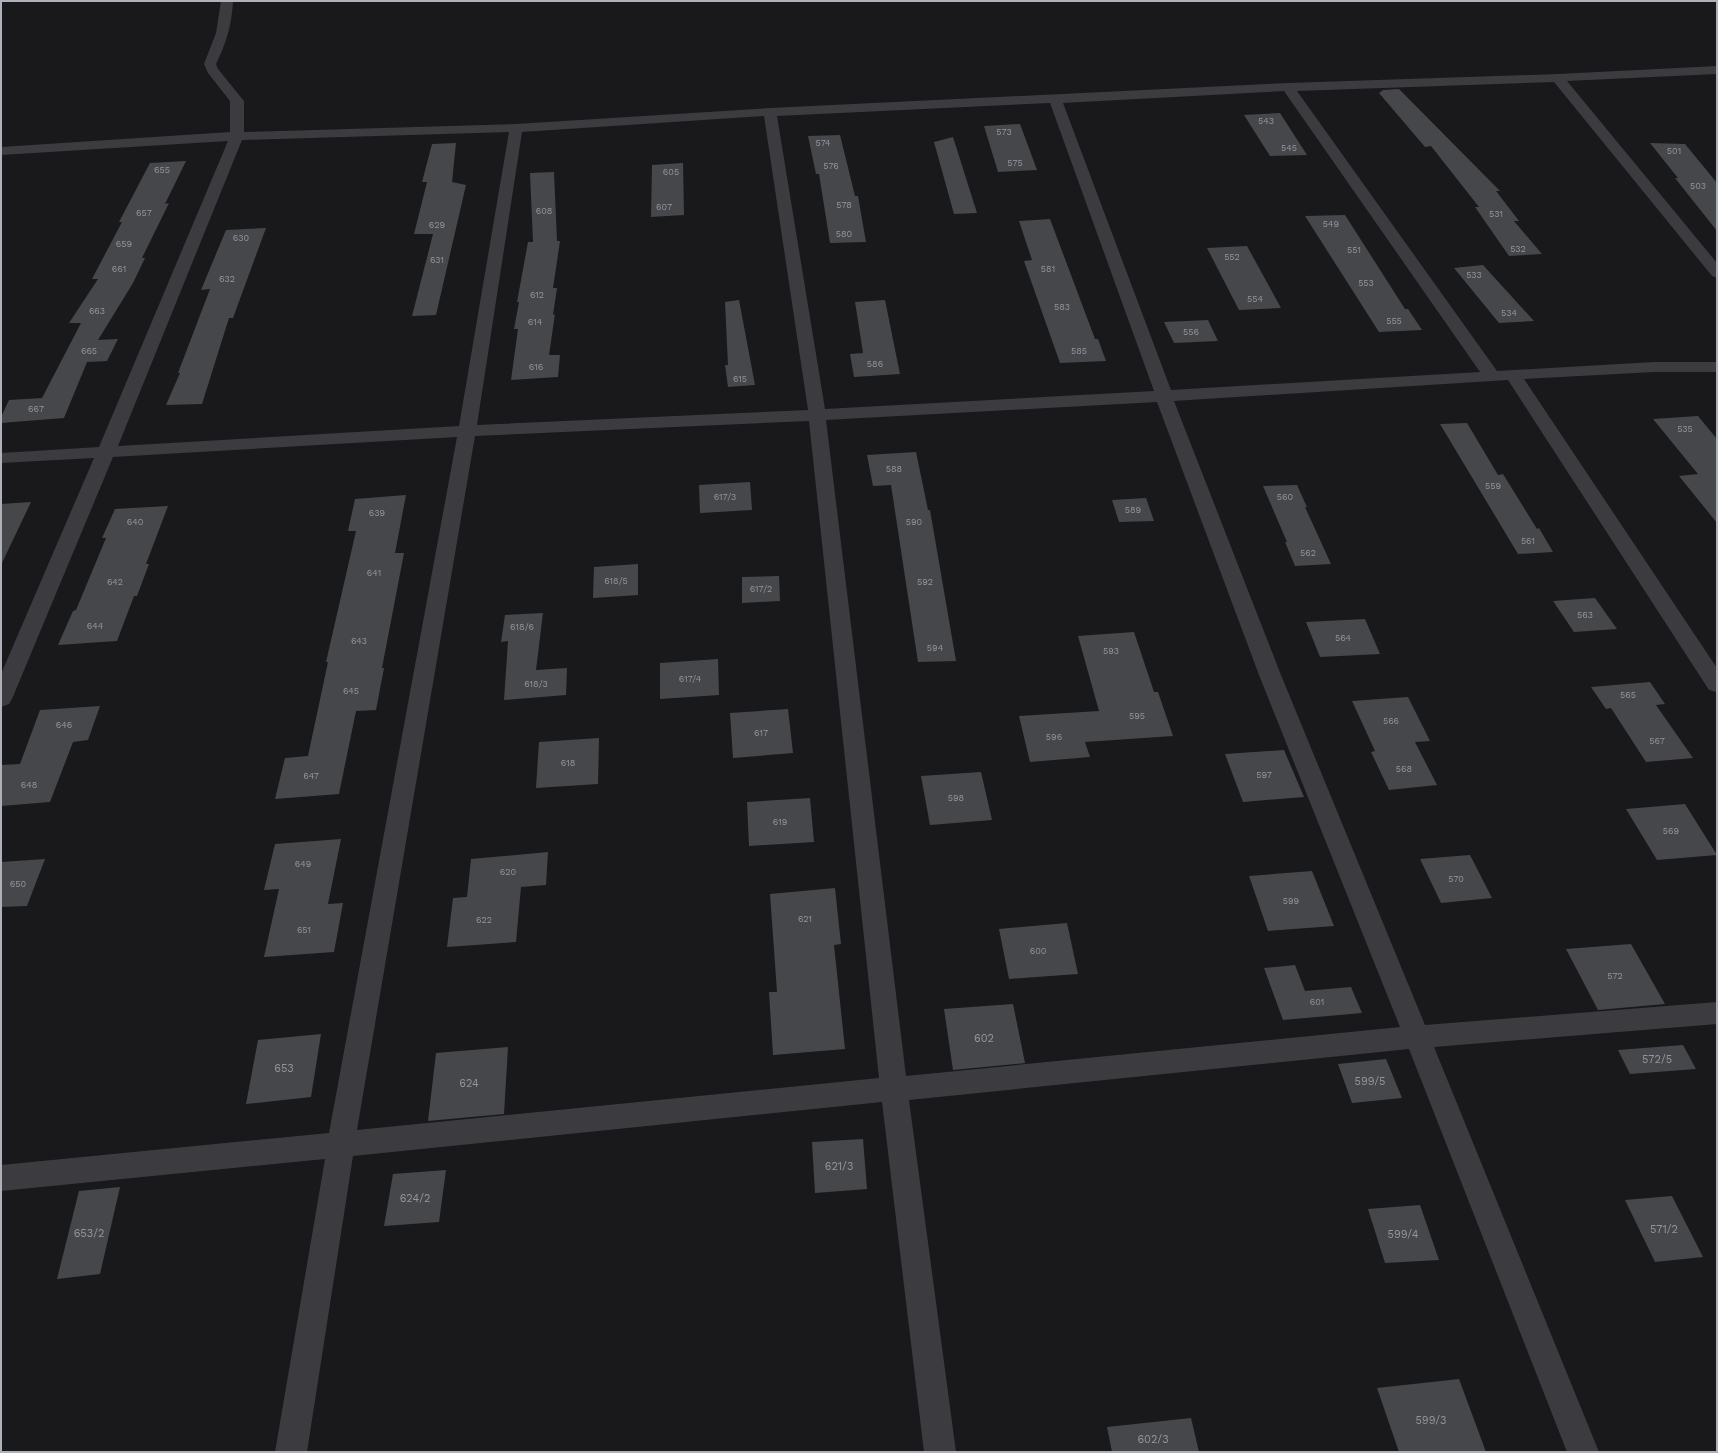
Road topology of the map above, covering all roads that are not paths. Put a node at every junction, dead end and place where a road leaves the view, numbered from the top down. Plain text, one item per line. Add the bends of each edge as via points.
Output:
1 (227, 1) edge
2 (1717, 70) edge
3 (1558, 78) junction
4 (1288, 87) junction
5 (1055, 99) junction
6 (770, 112) junction
7 (516, 128) junction
8 (237, 136) junction
9 (1, 151) edge
10 (1717, 273) edge
11 (1717, 367) edge
12 (1513, 375) junction
13 (1492, 376) junction
14 (1164, 396) junction
15 (817, 415) junction
16 (467, 431) junction
17 (106, 452) junction
18 (1, 458) edge
19 (1717, 685) edge
20 (1, 699) edge
21 (1717, 1014) edge
22 (1417, 1037) junction
23 (894, 1089) junction
24 (341, 1144) junction
25 (1, 1178) edge
26 (291, 1452) edge
27 (940, 1452) edge
28 (1583, 1452) edge

1 - 8 street via 227,18 210,64 237,101
2 - 3 street
3 - 4 street
3 - 10 street
4 - 5 street
4 - 13 street
5 - 6 street
5 - 14 street
6 - 7 street
6 - 15 street
7 - 8 street
7 - 16 street
8 - 9 street
8 - 17 street
11 - 12 street via 1654,367
12 - 13 street
12 - 19 street
13 - 14 street
14 - 15 street
14 - 22 street via 1270,675
15 - 16 street
15 - 23 street
16 - 17 street
16 - 24 street
17 - 18 street
17 - 20 street
21 - 22 street
22 - 23 street
22 - 28 street
23 - 24 street
23 - 27 street
24 - 25 street
24 - 26 street

